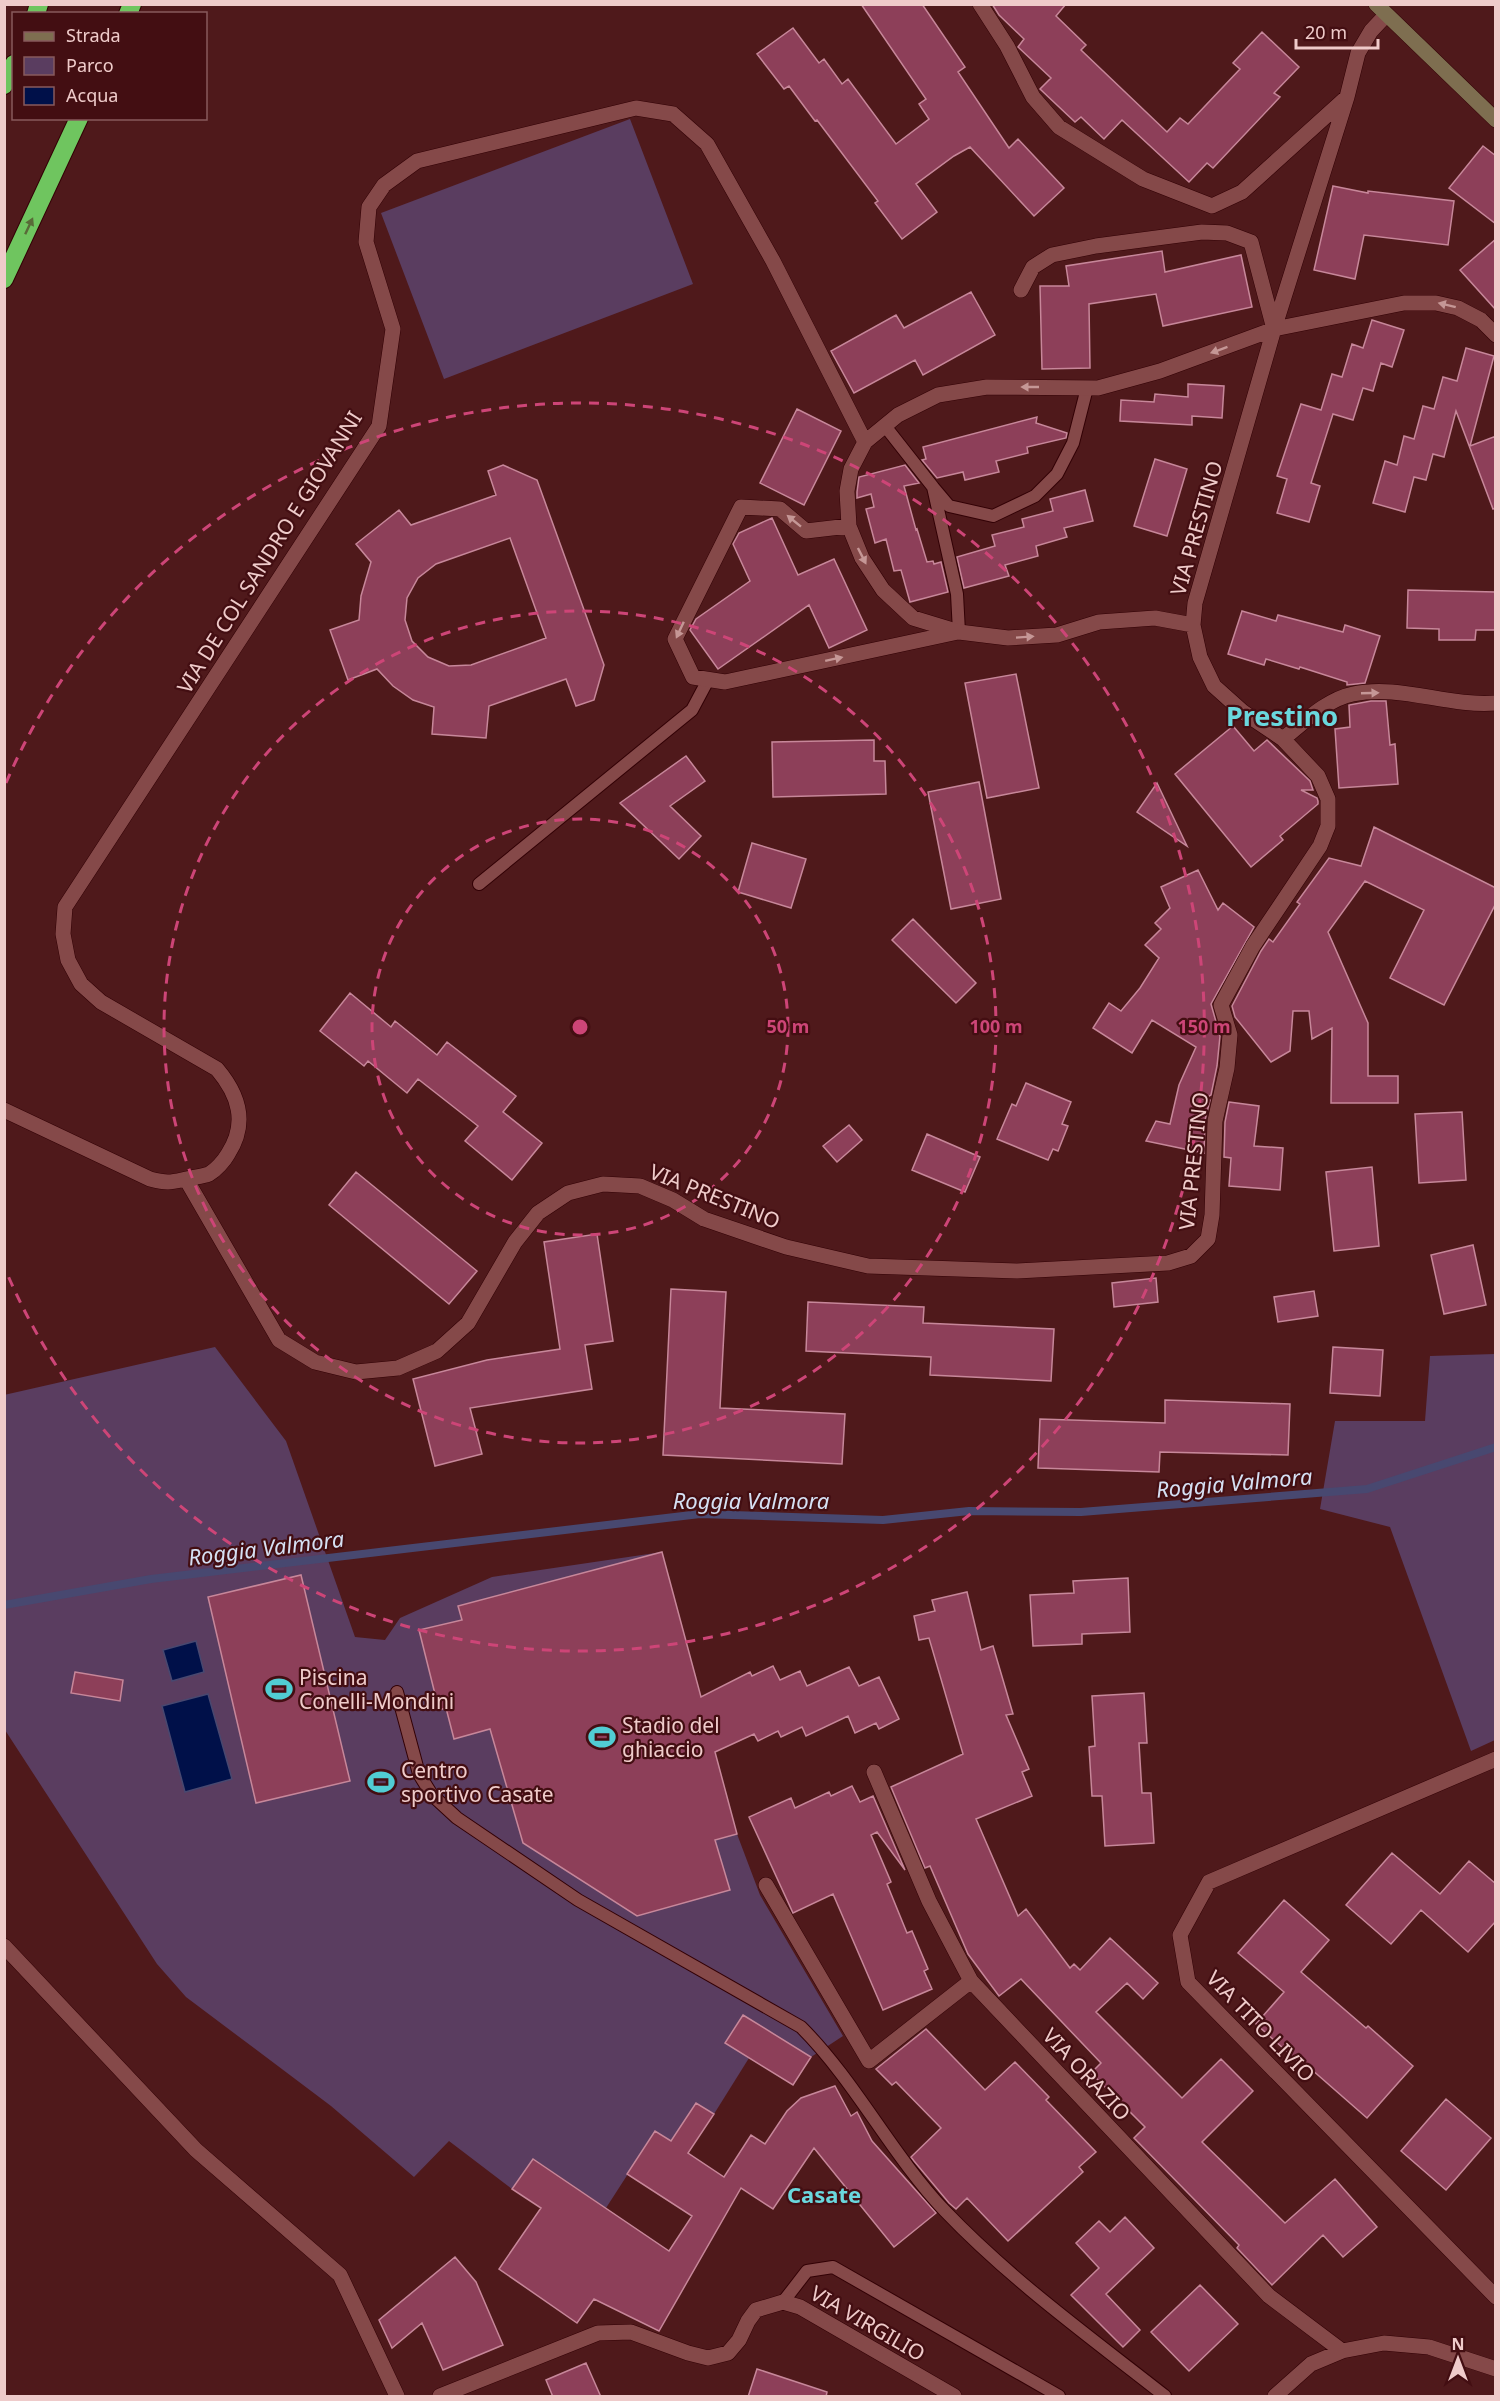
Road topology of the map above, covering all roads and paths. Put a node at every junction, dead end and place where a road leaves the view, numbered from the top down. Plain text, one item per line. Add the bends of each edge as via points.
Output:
1 (980, 4) edge
2 (1381, 10) edge
3 (12, 68) edge
4 (4, 85) edge
5 (1347, 97) junction
6 (78, 120) edge
7 (1496, 120) edge
8 (4, 279) edge
9 (1021, 290) dead end
10 (1274, 329) junction
11 (1496, 335) edge
12 (1087, 388) junction
13 (885, 426) junction
14 (865, 442) junction
15 (933, 487) junction
16 (849, 526) junction
17 (1193, 625) junction
18 (958, 632) junction
19 (708, 680) junction
20 (1496, 703) edge
21 (1283, 739) junction
22 (479, 884) dead end
23 (4, 1110) edge
24 (186, 1179) junction
25 (397, 1692) dead end
26 (1496, 1759) edge
27 (874, 1772) dead end
28 (766, 1885) dead end
29 (4, 1946) edge
30 (971, 1981) junction
31 (1496, 2297) edge
32 (783, 2302) junction
33 (1342, 2350) junction
34 (1496, 2369) edge
35 (397, 2397) edge
36 (440, 2397) edge
37 (954, 2397) edge
38 (1059, 2397) edge
39 (1165, 2397) edge
40 (1275, 2397) edge

1 - 5 street via 1033,97 1059,127 1143,179 1212,206 1242,192
2 - 5 street, VIA PRESTINO via 1358,53
2 - 7 main road
3 - 4 highway
5 - 10 street, VIA PRESTINO
8 -> 6 highway
9 - 10 street via 1033,267 1052,255 1202,232 1227,233 1251,242
11 -> 10 street via 1481,320 1458,308 1436,303 1404,303
10 -> 12 street via 1160,371
10 - 17 street, VIA PRESTINO via 1195,603
12 -> 13 street via 987,387 938,395
12 - 15 lane via 1073,443 1057,474 1035,496 993,516 948,506
13 - 14 street
13 - 15 lane
14 - 16 street via 851,469 847,491
14 - 24 street, VIA DE COL SANDRO E GIOVANNI via 773,261 707,144 672,114 636,108 417,161 384,185 369,207 366,242 393,329 379,426 65,907 63,934 68,960 81,984 101,1002 217,1069 230,1084 238,1103 235,1143 209,1174
15 - 18 lane via 957,594
16 -> 18 street via 862,558 884,590 913,618
16 -> 19 street via 806,531 780,509 741,507 675,639 693,677
18 -> 17 street via 1008,638 1057,635 1099,622 1155,618
17 - 21 street, VIA PRESTINO via 1200,657 1214,686
19 -> 18 street via 725,682
19 - 22 lane via 692,710
21 -> 20 street via 1323,708 1352,694 1389,693
21 - 24 street, VIA PRESTINO via 1318,776 1328,800 1328,826 1320,846 1253,946 1221,1005 1230,1035 1215,1121 1212,1215 1208,1239 1191,1256 1168,1263 1017,1271 868,1266 786,1247 704,1219 674,1200 639,1186 603,1184 568,1193 538,1213 515,1242 468,1323 437,1351 398,1368 356,1372 315,1362 279,1340
23 - 24 street, VIA DE COL SANDRO E GIOVANNI via 150,1179 170,1184
25 - 39 lane via 418,1774 440,1803 578,1899 801,2027 825,2051 906,2164 945,2210 1034,2293
26 - 31 street, VIA TITO LIVIO via 1209,1882 1180,1935 1188,1982
27 - 30 street, VIA ORAZIO via 929,1901
28 - 30 street via 869,2061
29 - 35 street via 196,2150 340,2275
30 - 33 street, VIA ORAZIO via 1269,2296
32 - 36 street, VIA VIRGILIO via 756,2310 729,2353 708,2358 632,2332 598,2333
32 - 37 street, VIA VIRGILIO via 800,2307
32 - 38 lane via 807,2271 833,2267
33 - 34 street via 1384,2343 1429,2347
33 - 40 street via 1311,2364

